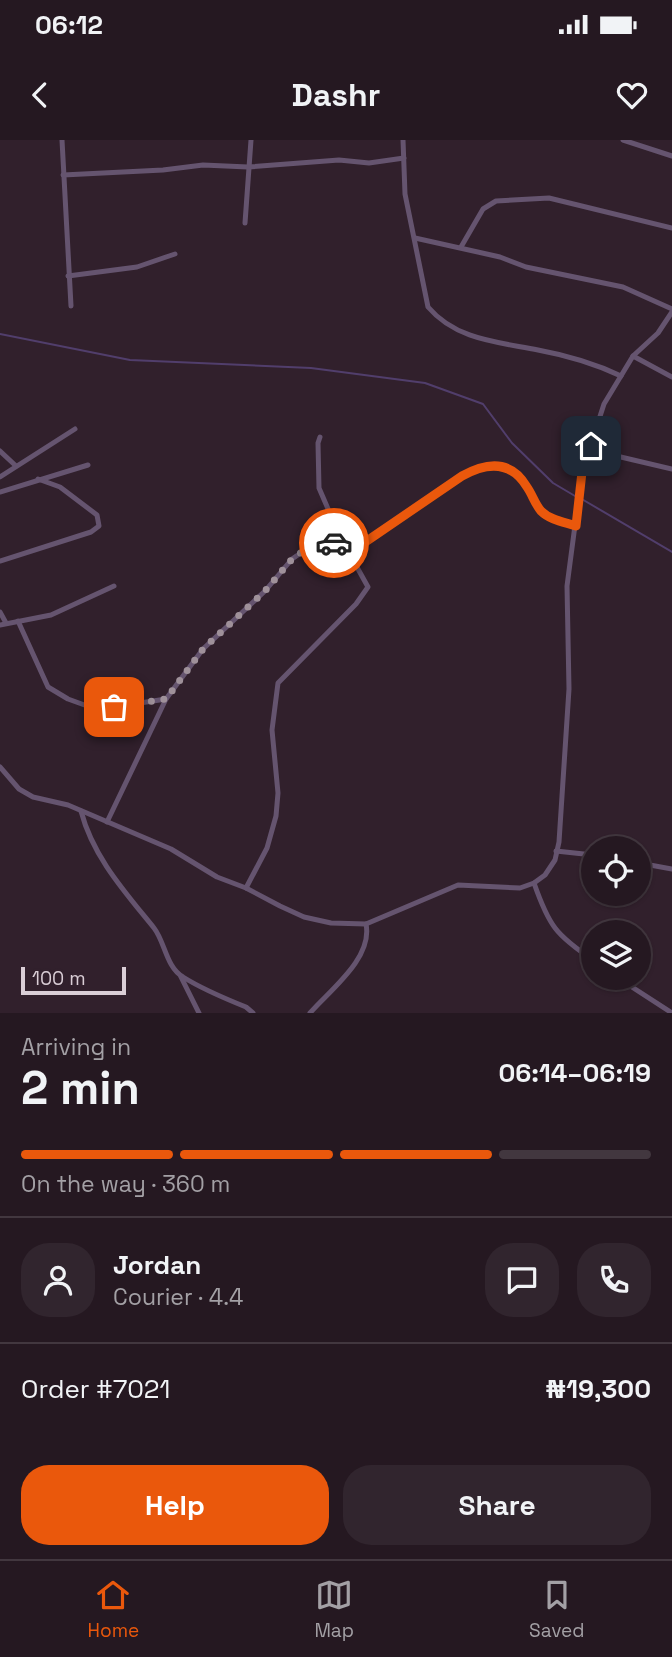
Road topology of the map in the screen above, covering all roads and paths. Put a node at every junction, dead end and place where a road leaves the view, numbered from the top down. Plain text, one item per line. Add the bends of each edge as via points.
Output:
1 (62, 140) edge
2 (251, 140) edge
3 (402, 140) edge
4 (623, 140) edge
5 (672, 156) edge
6 (404, 158) junction
7 (248, 167) junction
8 (63, 175) junction
9 (245, 223) dead end
10 (672, 228) edge
11 (415, 238) junction
12 (461, 247) junction
13 (175, 254) dead end
14 (68, 276) junction
15 (71, 306) dead end
16 (672, 311) edge
17 (633, 356) junction
18 (621, 376) junction
19 (672, 377) edge
20 (75, 429) dead end
21 (320, 437) dead end
22 (591, 446) junction
23 (0, 451) edge
24 (88, 465) dead end
25 (16, 466) junction
26 (672, 469) edge
27 (0, 477) edge
28 (38, 478) junction
29 (0, 492) edge
30 (576, 526) junction
31 (328, 541) junction
32 (348, 551) junction
33 (0, 561) edge
34 (114, 586) dead end
35 (0, 612) edge
36 (18, 621) junction
37 (3, 624) edge
38 (166, 699) junction
39 (0, 767) edge
40 (81, 811) junction
41 (107, 822) junction
42 (556, 851) junction
43 (581, 854) edge
44 (651, 865) edge
45 (672, 869) edge
46 (534, 883) junction
47 (246, 888) junction
48 (366, 924) junction
49 (581, 951) edge
50 (181, 977) junction
51 (637, 990) edge
52 (198, 1013) edge
53 (253, 1013) edge
54 (310, 1013) edge
55 (672, 1013) edge

1 - 8 street
2 - 7 street
3 - 6 street
4 - 5 street
6 - 7 street
6 - 11 street via 405,194
7 - 8 street via 203,165
7 - 9 street
8 - 14 street
10 - 12 street via 549,198 496,201 483,209
11 - 12 street
11 - 18 street via 428,307 447,326
12 - 16 street via 526,267 623,287
13 - 14 street via 137,267
14 - 15 street
16 - 17 street via 658,333
17 - 18 street
17 - 19 street
18 - 22 street via 604,404
20 - 25 street
21 - 31 street via 319,488 332,518
22 - 26 street
22 - 30 street via 582,472
23 - 25 street
24 - 28 street
25 - 27 street
28 - 29 street
28 - 33 street via 60,487 97,515 99,526 91,533
30 - 32 street via 542,511 526,484 502,464 476,468
30 - 42 street via 567,586 569,689 562,821
31 - 32 street
31 - 38 street via 313,544 292,559 203,649
32 - 47 street via 368,587 278,683 272,730 276,816 267,848
34 - 36 street via 51,615
35 - 37 street
36 - 37 street
36 - 38 street via 48,687 68,699 114,707
38 - 41 street
39 - 40 street via 33,797
40 - 41 street
40 - 50 street via 87,832 121,890 156,930 163,952
41 - 47 street
42 - 43 street
42 - 46 street via 545,874
44 - 45 street
46 - 48 street via 520,888 458,885
46 - 49 street via 559,935
47 - 48 street via 304,917
48 - 54 street via 366,945
50 - 52 street
50 - 53 street
51 - 55 street

